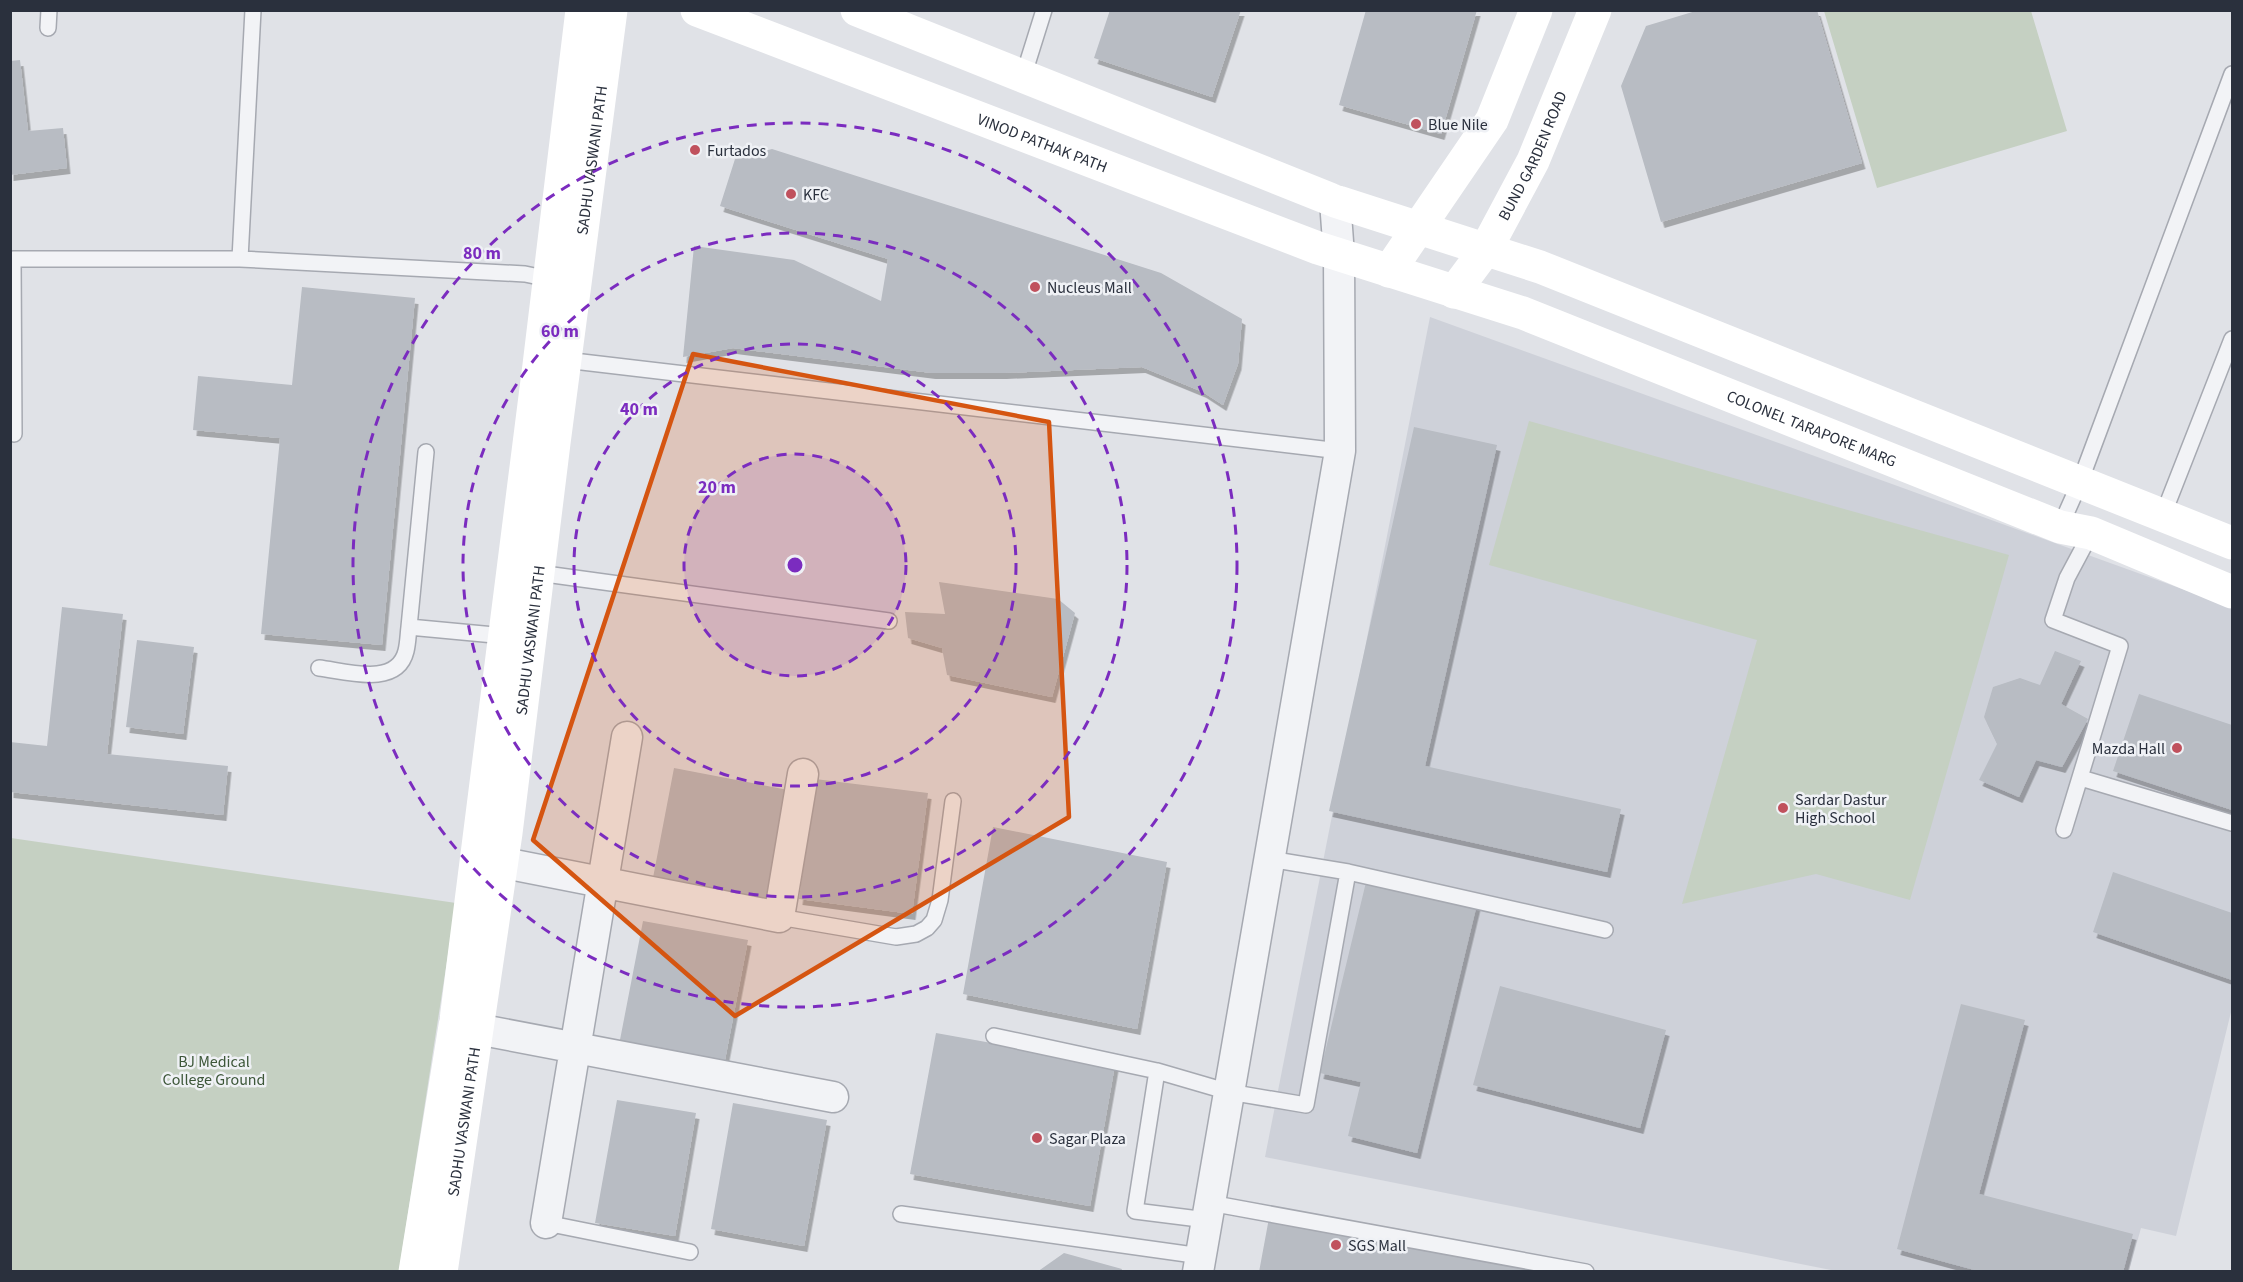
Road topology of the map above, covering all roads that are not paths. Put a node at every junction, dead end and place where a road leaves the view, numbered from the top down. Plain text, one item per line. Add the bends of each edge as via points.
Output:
1 (49, 10) edge
2 (253, 10) edge
3 (582, 10) edge
4 (611, 10) edge
5 (698, 10) edge
6 (857, 10) edge
7 (1044, 10) edge
8 (1536, 10) edge
9 (1595, 10) edge
10 (48, 28) dead end
11 (2232, 74) edge
12 (1023, 77) junction
13 (1335, 201) junction
14 (1419, 228) junction
15 (1486, 249) junction
16 (1340, 255) junction
17 (240, 259) junction
18 (1389, 271) junction
19 (549, 279) junction
20 (1454, 292) junction
21 (2232, 339) edge
22 (565, 360) junction
23 (14, 434) dead end
24 (1340, 451) junction
25 (426, 452) dead end
26 (2080, 482) junction
27 (2163, 515) junction
28 (2076, 530) junction
29 (2232, 543) edge
30 (538, 573) junction
31 (2232, 592) edge
32 (889, 621) dead end
33 (409, 627) junction
34 (505, 636) junction
35 (319, 668) dead end
36 (627, 737) dead end
37 (802, 774) dead end
38 (2081, 778) junction
39 (954, 801) dead end
40 (2232, 823) edge
41 (2064, 830) dead end
42 (489, 860) junction
43 (1269, 860) junction
44 (1348, 872) junction
45 (602, 883) junction
46 (779, 916) junction
47 (1605, 930) dead end
48 (466, 1025) junction
49 (993, 1036) dead end
50 (574, 1047) junction
51 (1157, 1071) junction
52 (1229, 1092) junction
53 (833, 1097) dead end
54 (1208, 1212) junction
55 (901, 1214) dead end
56 (546, 1223) joint
57 (690, 1252) dead end
58 (1199, 1264) edge
59 (415, 1272) edge
60 (441, 1272) edge
61 (1586, 1272) edge

1 - 10 lane
2 - 17 lane
3 - 19 main road, SADHU VASWANI PATH
4 - 22 main road, SADHU VASWANI PATH
5 - 16 main road, VINOD PATHAK PATH
6 - 12 main road
7 - 12 lane
8 - 14 main road via 1492,120
9 - 15 main road, BUND GARDEN ROAD via 1533,161
11 - 26 lane
12 - 13 main road
13 - 14 main road
13 - 16 street
14 - 15 main road
14 - 18 main road
15 - 20 main road, BUND GARDEN ROAD
15 - 26 main road
16 - 18 main road, VINOD PATHAK PATH
16 - 24 street
17 - 19 lane via 525,274
17 - 23 lane via 13,259
18 - 20 main road, COLONEL TARAPORE MARG
19 - 34 main road, SADHU VASWANI PATH
20 - 28 main road, COLONEL TARAPORE MARG via 1522,313
21 - 27 lane
22 - 24 lane
22 - 30 main road, SADHU VASWANI PATH
24 - 43 street
25 - 33 lane
26 - 27 main road
26 - 28 lane
27 - 29 main road
28 - 31 main road, COLONEL TARAPORE MARG
28 - 38 lane via 2067,578 2053,620 2120,646
30 - 32 lane
30 - 42 main road, SADHU VASWANI PATH
33 - 34 lane
33 - 35 lane via 406,652 387,673
34 - 42 main road, SADHU VASWANI PATH
36 - 45 street
37 - 46 street
38 - 40 lane
38 - 41 lane
39 - 46 lane via 940,900 927,928 896,937
42 - 45 street
42 - 48 main road, SADHU VASWANI PATH
43 - 44 lane
43 - 52 street
44 - 47 lane
44 - 52 lane via 1306,1105
45 - 46 street
45 - 50 street
48 - 50 street
48 - 59 main road, SADHU VASWANI PATH
48 - 60 main road, SADHU VASWANI PATH
49 - 51 lane
50 - 53 street
50 - 56 street
51 - 52 lane
51 - 54 lane via 1134,1211
52 - 54 street
54 - 58 street
54 - 61 lane
55 - 58 lane
56 - 57 lane

